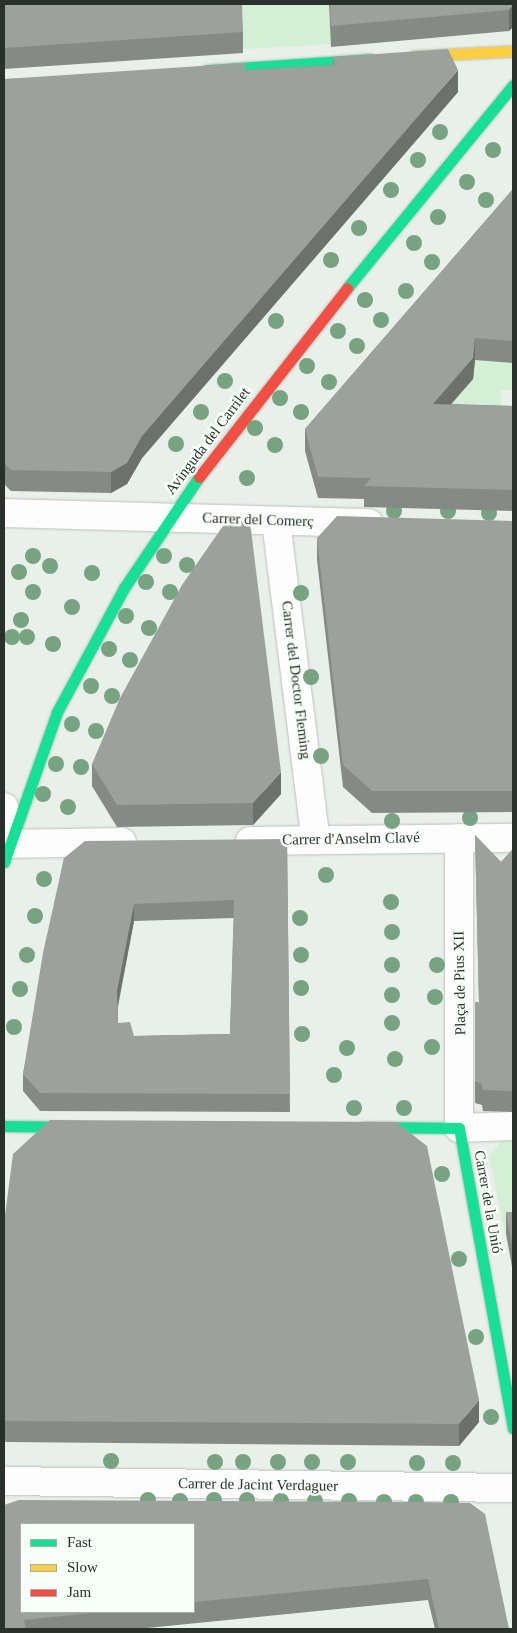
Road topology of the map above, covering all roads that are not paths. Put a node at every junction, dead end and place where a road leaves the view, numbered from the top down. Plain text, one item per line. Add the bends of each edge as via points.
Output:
1 (513, 50) edge
2 (405, 56) edge
3 (385, 58) edge
4 (190, 72) edge
5 (513, 85) edge
6 (4, 513) edge
7 (169, 517) junction
8 (276, 521) junction
9 (395, 524) edge
10 (4, 808) edge
11 (459, 838) junction
12 (513, 838) edge
13 (316, 840) junction
14 (228, 841) edge
15 (150, 842) edge
16 (5, 850) edge
17 (4, 1126) edge
18 (513, 1126) edge
19 (93, 1127) edge
20 (350, 1127) edge
21 (459, 1128) junction
22 (513, 1428) edge
23 (4, 1480) edge
24 (513, 1488) edge

1 - 2 street
3 - 4 street
5 - 7 street, Avinguda del Carrilet via 250,408
6 - 7 street, Carrer del Comerç
7 - 8 street, Carrer del Comerç
7 - 16 street, Avinguda del Carrilet via 124,588 57,712
8 - 9 street, Carrer del Comerç
8 - 13 street, Carrer del Doctor Fleming
10 - 16 street
11 - 12 street, Carrer d'Anselm Clavé
11 - 13 street, Carrer d'Anselm Clavé
11 - 21 street, Plaça de Pius XII
13 - 14 street, Carrer d'Anselm Clavé
15 - 16 street
17 - 19 street
18 - 21 street
20 - 21 street
21 - 22 street, Carrer de la Unió
23 - 24 street, Carrer de Jacint Verdaguer

